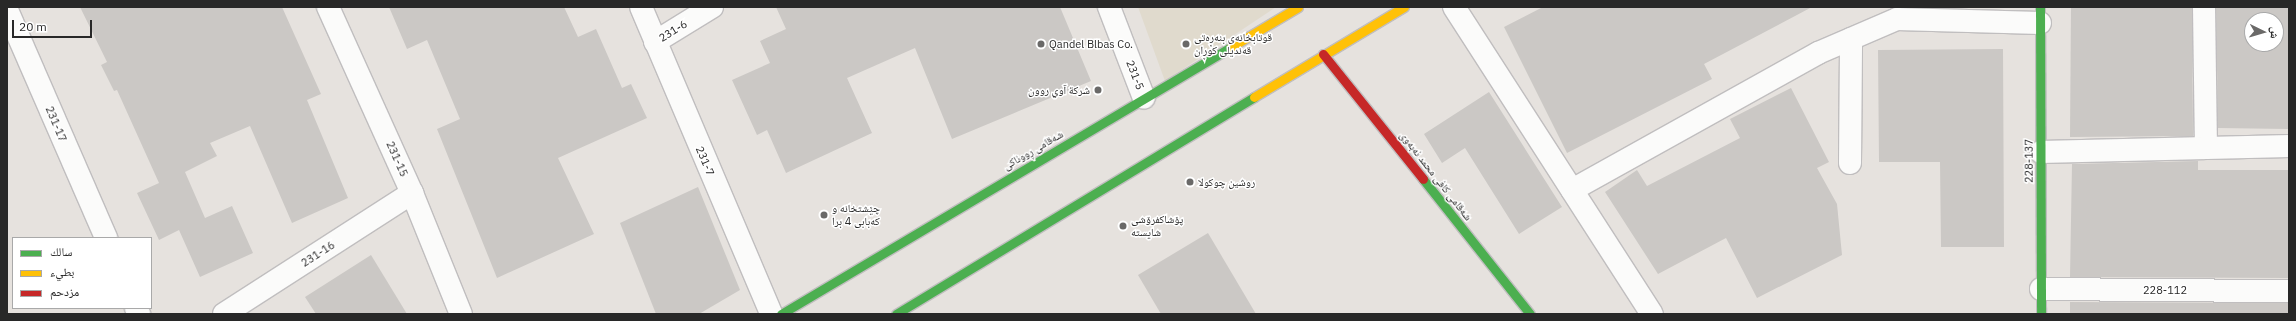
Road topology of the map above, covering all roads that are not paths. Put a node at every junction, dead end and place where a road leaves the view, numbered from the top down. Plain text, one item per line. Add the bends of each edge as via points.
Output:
1 (328, 7) edge
2 (640, 7) edge
3 (712, 7) edge
4 (1108, 7) edge
5 (1298, 7) edge
6 (1404, 7) edge
7 (1454, 7) edge
8 (2204, 7) edge
9 (7, 10) edge
10 (2040, 15) edge
11 (1850, 39) junction
12 (656, 42) junction
13 (1323, 54) junction
14 (1144, 98) junction
15 (2289, 146) edge
16 (2206, 148) junction
17 (2041, 152) junction
18 (1850, 163) dead end
19 (1572, 190) junction
20 (412, 193) junction
21 (106, 237) edge
22 (2041, 289) junction
23 (2289, 291) edge
24 (1527, 313) edge
25 (224, 314) edge
26 (461, 314) edge
27 (770, 314) edge
28 (781, 314) edge
29 (896, 314) edge
30 (1652, 314) edge
31 (2041, 314) edge

1 - 20 street, 231-15
2 - 12 street, 231-7
3 - 12 street, 231-6
4 - 14 street, 231-5
5 - 14 main road, شەقامی ڕووناکی
6 - 13 main road
7 - 19 street
8 - 16 street
9 - 21 street, 231-17
10 - 11 street via 1897,19
10 - 17 main road, 228-137
11 - 18 street
11 - 19 street via 1818,53
12 - 27 street, 231-7
13 - 24 main road, شەقامی کافی محمد نەبەوی
13 - 29 main road
14 - 28 main road, شەقامی ڕووناکی
15 - 16 street
16 - 17 street
17 - 22 main road, 228-137
19 - 30 street
20 - 25 street, 231-16
20 - 26 street, 231-15
22 - 23 street, 228-112
22 - 31 main road, 228-137

